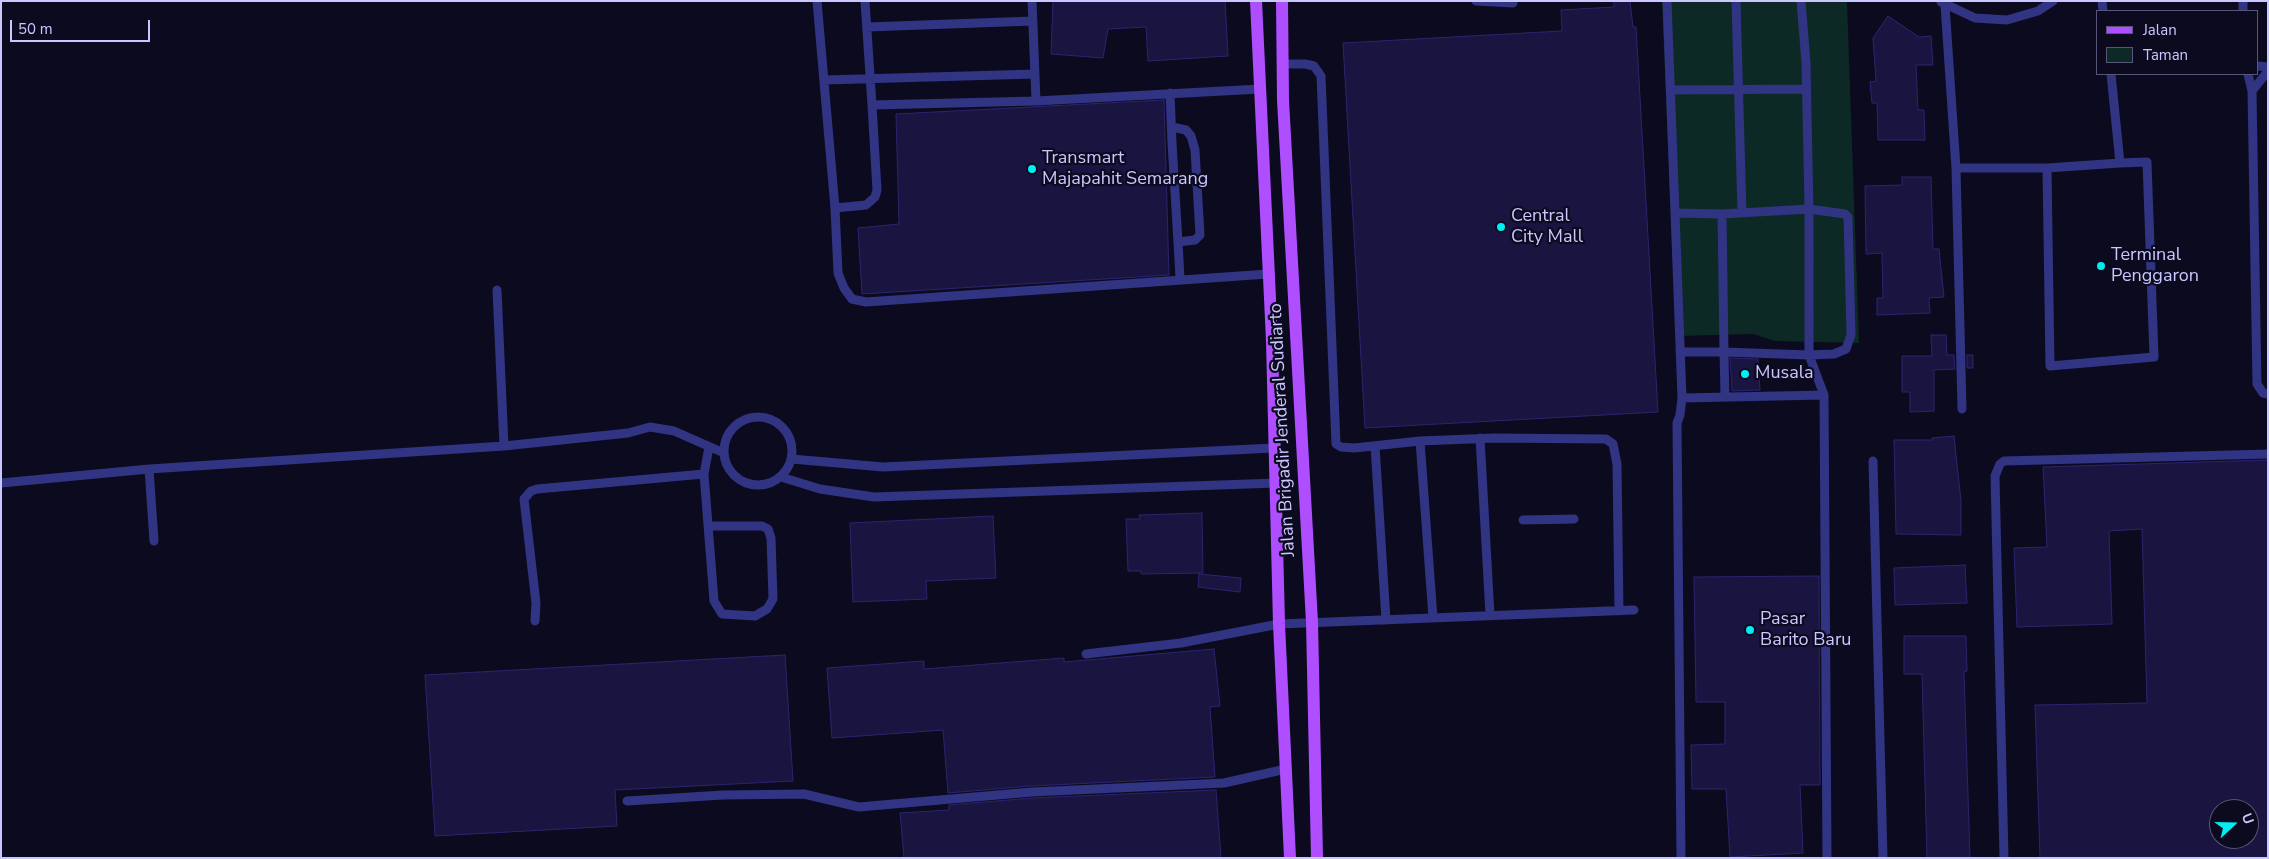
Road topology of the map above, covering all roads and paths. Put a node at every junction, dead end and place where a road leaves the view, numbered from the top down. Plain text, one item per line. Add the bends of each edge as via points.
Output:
1 (817, 1) edge
2 (866, 1) edge
3 (1032, 1) edge
4 (1256, 1) edge
5 (1282, 1) edge
6 (1476, 1) edge
7 (1667, 1) edge
8 (1736, 1) edge
9 (1801, 1) edge
10 (2053, 1) edge
11 (1513, 3) dead end
12 (1943, 3) edge
13 (1033, 21) junction
14 (867, 27) junction
15 (1283, 64) junction
16 (2268, 71) edge
17 (1035, 74) junction
18 (2111, 75) edge
19 (2248, 75) edge
20 (870, 78) junction
21 (824, 80) junction
22 (1260, 89) junction
23 (1806, 89) junction
24 (1671, 90) junction
25 (1738, 90) junction
26 (2252, 91) junction
27 (1170, 93) junction
28 (1036, 102) junction
29 (872, 105) junction
30 (1172, 127) junction
31 (2120, 163) junction
32 (1956, 168) junction
33 (2047, 168) junction
34 (835, 208) junction
35 (1809, 210) junction
36 (1676, 213) junction
37 (1742, 213) junction
38 (1722, 214) junction
39 (1178, 242) junction
40 (1268, 274) junction
41 (1180, 278) junction
42 (497, 290) dead end
43 (1680, 352) junction
44 (1724, 352) junction
45 (1809, 355) junction
46 (2268, 394) edge
47 (1824, 395) junction
48 (1725, 397) junction
49 (1682, 398) junction
50 (1962, 409) dead end
51 (1480, 438) junction
52 (1420, 441) junction
53 (504, 446) junction
54 (1375, 446) junction
55 (709, 448) junction
56 (1274, 448) junction
57 (724, 453) junction
58 (2268, 454) edge
59 (792, 458) junction
60 (1873, 461) dead end
61 (149, 469) junction
62 (704, 474) junction
63 (782, 477) junction
64 (1, 483) edge
65 (1277, 483) junction
66 (1574, 519) dead end
67 (1523, 520) dead end
68 (709, 526) junction
69 (154, 541) dead end
70 (1634, 610) dead end
71 (1619, 611) junction
72 (1490, 615) junction
73 (1433, 618) junction
74 (1386, 620) junction
75 (535, 621) dead end
76 (1312, 622) junction
77 (1279, 624) junction
78 (1086, 654) dead end
79 (1286, 769) junction
80 (627, 801) dead end
81 (1290, 858) edge
82 (1317, 858) edge
83 (1681, 858) edge
84 (1827, 858) edge
85 (1883, 858) edge
86 (2004, 858) edge

1 - 21 lane
2 - 14 lane
3 - 13 lane
4 - 22 main road, Jalan Brigadir Jenderal Sudiarto
5 - 15 main road, Jalan Brigadir Jenderal Sudiarto
6 - 11 lane
7 - 24 lane
8 - 25 lane
9 - 23 lane
10 - 12 lane via 2038,11 2007,20 1975,18
12 - 32 lane
13 - 14 lane
13 - 17 lane
14 - 20 lane
15 - 54 lane via 1314,66 1321,76 1336,444 1354,448
15 - 76 main road, Jalan Brigadir Jenderal Sudiarto via 1297,382
16 - 26 lane
17 - 20 lane
17 - 28 lane
18 - 31 lane
19 - 26 lane
20 - 21 lane
20 - 29 lane
21 - 34 lane
22 - 27 lane
22 - 40 main road, Jalan Brigadir Jenderal Sudiarto
23 - 25 lane
23 - 35 lane
24 - 25 lane
24 - 36 lane
25 - 37 lane
26 - 46 lane via 2257,384 2263,393
27 - 28 lane
27 - 30 lane
28 - 29 lane
29 - 34 lane via 877,190 866,205
30 - 39 lane
30 - 39 lane via 1186,130 1195,150 1200,234 1195,240
31 - 33 lane
31 - 33 lane via 2147,162 2154,357 2050,366
32 - 33 lane
32 - 50 lane
34 - 41 lane via 838,273 852,299 866,302
35 - 37 lane
35 - 45 lane
35 - 45 lane via 1845,214 1848,218 1851,335 1846,349 1834,354
36 - 38 lane
36 - 43 lane
37 - 38 lane
38 - 44 lane
39 - 41 lane
40 - 41 lane
40 - 56 main road, Jalan Brigadir Jenderal Sudiarto
42 - 53 lane
43 - 44 lane
43 - 49 lane
44 - 45 lane
44 - 48 lane
45 - 47 lane
47 - 48 lane
47 - 84 lane
48 - 49 lane
49 - 83 lane via 1677,423
51 - 52 lane
51 - 71 lane via 1606,439 1613,444 1617,464
51 - 72 lane
52 - 54 lane
52 - 73 lane
53 - 55 lane via 628,433 650,426 674,431
53 - 61 lane
54 - 74 lane
55 - 57 lane
55 - 62 lane
56 - 59 lane via 883,467
56 - 65 main road, Jalan Brigadir Jenderal Sudiarto
57 - 59 lane via 725,442 739,422 752,417 766,417 778,422 787,432
57 - 63 lane via 731,473 746,483 765,485
58 - 86 lane via 2004,461 2000,464 1995,476
59 - 63 lane
60 - 85 lane
61 - 64 lane
61 - 69 lane
62 - 68 lane
62 - 75 lane via 532,491 524,498 536,603
63 - 65 lane via 820,489 874,497
65 - 77 main road, Jalan Brigadir Jenderal Sudiarto
66 - 67 lane
68 - 68 lane via 762,526 768,530 774,599 767,609 755,616 722,614 714,601
70 - 71 lane
71 - 72 lane
72 - 73 lane
73 - 74 lane
74 - 76 lane
76 - 77 lane
76 - 82 main road, Jalan Brigadir Jenderal Sudiarto
77 - 78 lane via 1181,643
77 - 79 main road, Jalan Brigadir Jenderal Sudiarto
79 - 80 lane via 1224,783 1032,792 858,807 804,794
79 - 81 main road, Jalan Brigadir Jenderal Sudiarto

